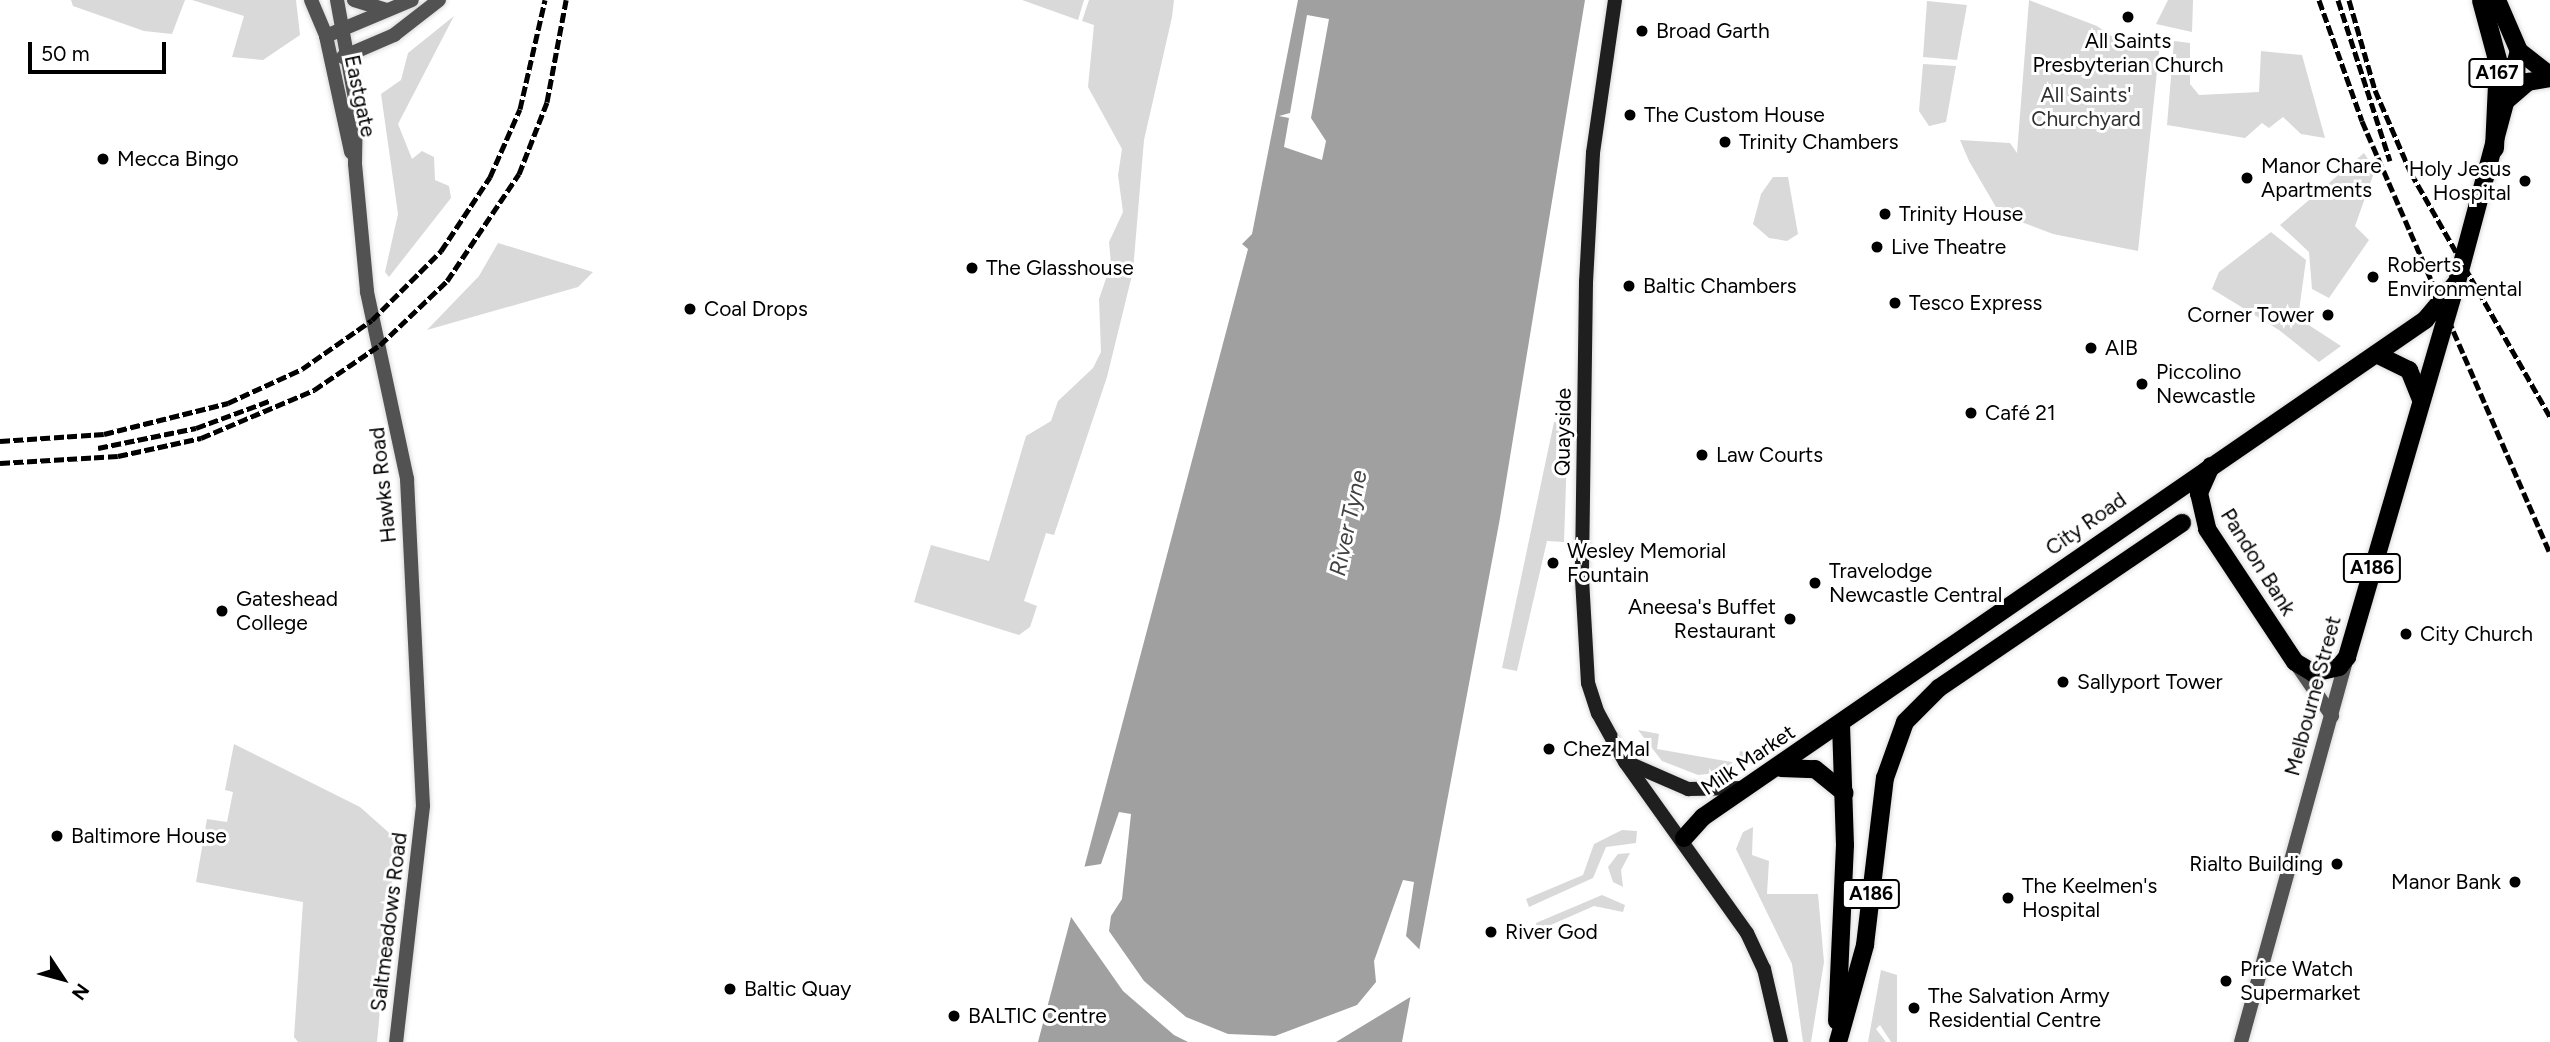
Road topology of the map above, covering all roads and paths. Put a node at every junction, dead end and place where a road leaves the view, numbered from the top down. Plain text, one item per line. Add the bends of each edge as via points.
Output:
1 (312, 0) edge
2 (337, 0) edge
3 (354, 0) edge
4 (412, 0) edge
5 (439, 0) edge
6 (1615, 0) edge
7 (2481, 0) edge
8 (2497, 0) edge
9 (387, 11) junction
10 (345, 29) junction
11 (326, 36) junction
12 (2519, 51) junction
13 (350, 55) junction
14 (331, 61) junction
15 (2550, 76) edge
16 (2507, 100) junction
17 (2494, 148) junction
18 (355, 164) junction
19 (2457, 282) junction
20 (2376, 355) junction
21 (2421, 399) junction
22 (2212, 465) junction
23 (2182, 523) junction
24 (2124, 526) junction
25 (2207, 529) junction
26 (2347, 657) junction
27 (2295, 662) junction
28 (2332, 716) junction
29 (1841, 725) junction
30 (1625, 762) junction
31 (1777, 768) junction
32 (1748, 787) junction
33 (1845, 793) junction
34 (423, 806) joint
35 (1684, 838) junction
36 (396, 1042) edge
37 (1782, 1042) edge
38 (1837, 1042) edge
39 (2241, 1042) edge

1 - 11 street, Eastgate
2 - 10 street, Eastgate
3 - 9 street
4 - 9 street
5 - 13 street via 394,35
6 - 30 main road, Quayside via 1590,210 1582,605 1592,699
7 - 17 highway, A167 via 2498,63
8 - 12 main road
9 - 10 street
10 - 11 street
10 - 13 street, Eastgate
11 - 14 street, Eastgate
12 - 15 main road
12 - 16 main road, City Road / A186
13 - 14 street
13 - 18 street, Eastgate via 357,121
14 - 18 street, Eastgate
15 - 16 main road via 2528,82
16 - 17 main road, City Road / A186
17 - 19 main road, City Road / A186
18 - 34 street, Hawks Road via 373,327 404,447
19 - 20 main road, City Road / A186 via 2425,320
19 - 21 main road, Melbourne Street / A186
20 - 21 main road via 2409,370
20 - 22 main road, City Road / A186
21 - 26 main road, Melbourne Street / A186
22 - 24 main road, City Road / A186
22 - 25 main road, Pandon Bank via 2199,492
23 - 24 main road
23 - 25 main road
23 - 38 main road, A186 via 1950,680 1905,722 1885,778 1865,945
24 - 29 main road, City Road / A186
25 - 27 main road, Pandon Bank
26 - 27 main road via 2340,667 2319,673
26 - 28 street, Melbourne Street
27 - 28 street
28 - 39 street, Melbourne Street
29 - 31 main road, Milk Market / A186
29 - 33 main road, A186
30 - 32 main road via 1688,789
30 - 35 main road, Quayside
31 - 32 main road, Milk Market / A186
31 - 33 main road via 1815,769
32 - 35 main road, Milk Market / A186
33 - 38 main road, A186
34 - 36 street, Saltmeadows Road
35 - 37 main road, Quayside via 1747,933 1764,969

